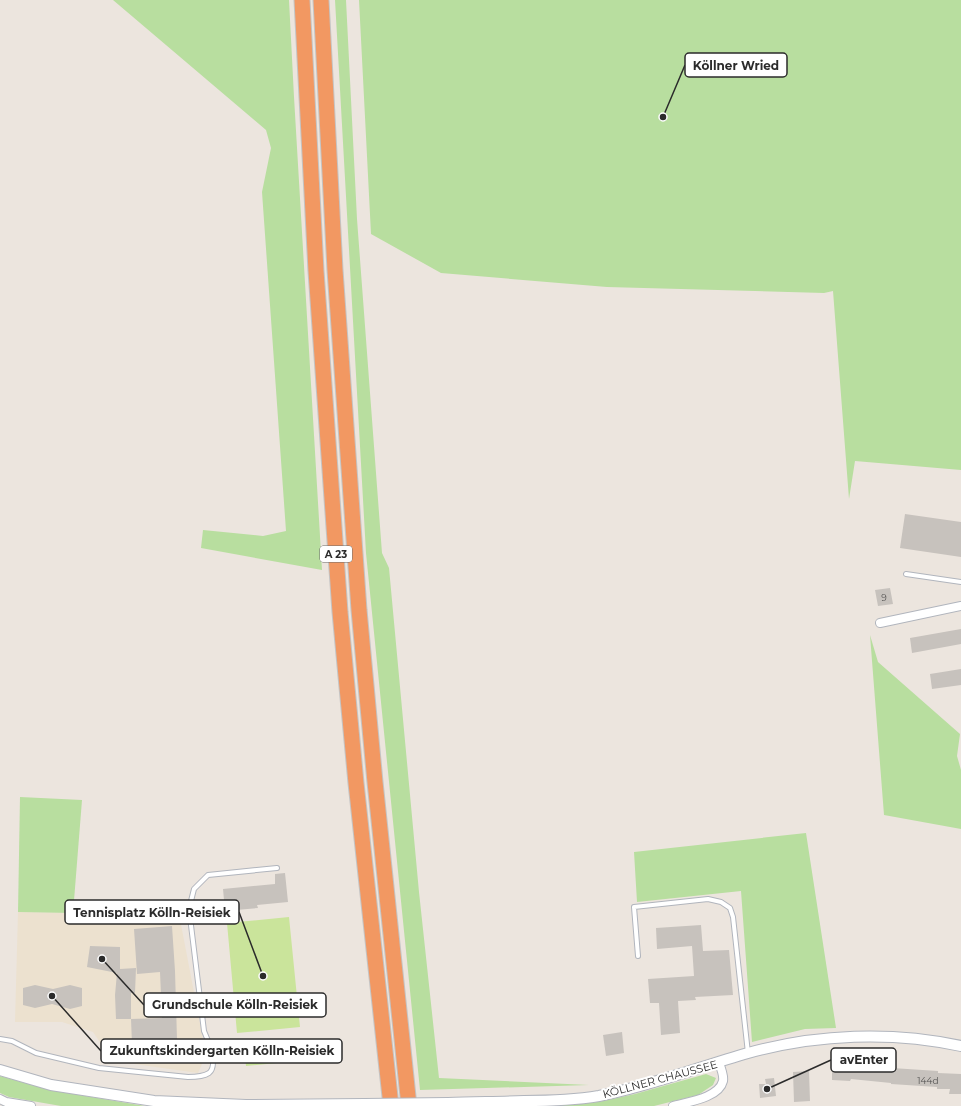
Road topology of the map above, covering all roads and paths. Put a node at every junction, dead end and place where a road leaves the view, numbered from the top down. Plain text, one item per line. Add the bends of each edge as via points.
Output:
1 (302, 0) edge
2 (321, 0) edge
3 (906, 574) dead end
4 (961, 582) edge
5 (961, 606) edge
6 (880, 623) dead end
7 (277, 868) dead end
8 (638, 956) dead end
9 (0, 1039) edge
10 (961, 1046) edge
11 (748, 1053) junction
12 (719, 1062) junction
13 (0, 1070) edge
14 (0, 1099) edge
15 (31, 1106) edge
16 (391, 1106) edge
17 (409, 1106) edge
18 (673, 1106) edge

1 - 16 highway, A 23 via 316,271 340,612
2 - 17 highway, A 23 via 335,270 359,610
3 - 4 lane
5 - 6 street
7 - 9 lane via 208,875 194,889 189,909 204,1031 213,1065 210,1072 202,1076 188,1077 99,1068 36,1053 12,1041
8 - 11 lane via 634,907 708,899 721,902 730,908
10 - 11 street, KÖLLNER CHAUSSEE via 887,1036 839,1037 791,1043
11 - 12 street, KÖLLNER CHAUSSEE
12 - 13 street, KÖLLNER CHAUSSEE, bridge via 598,1096 554,1101 365,1104 246,1105 154,1101 51,1085
12 - 18 street via 723,1080 715,1093
14 - 15 street

